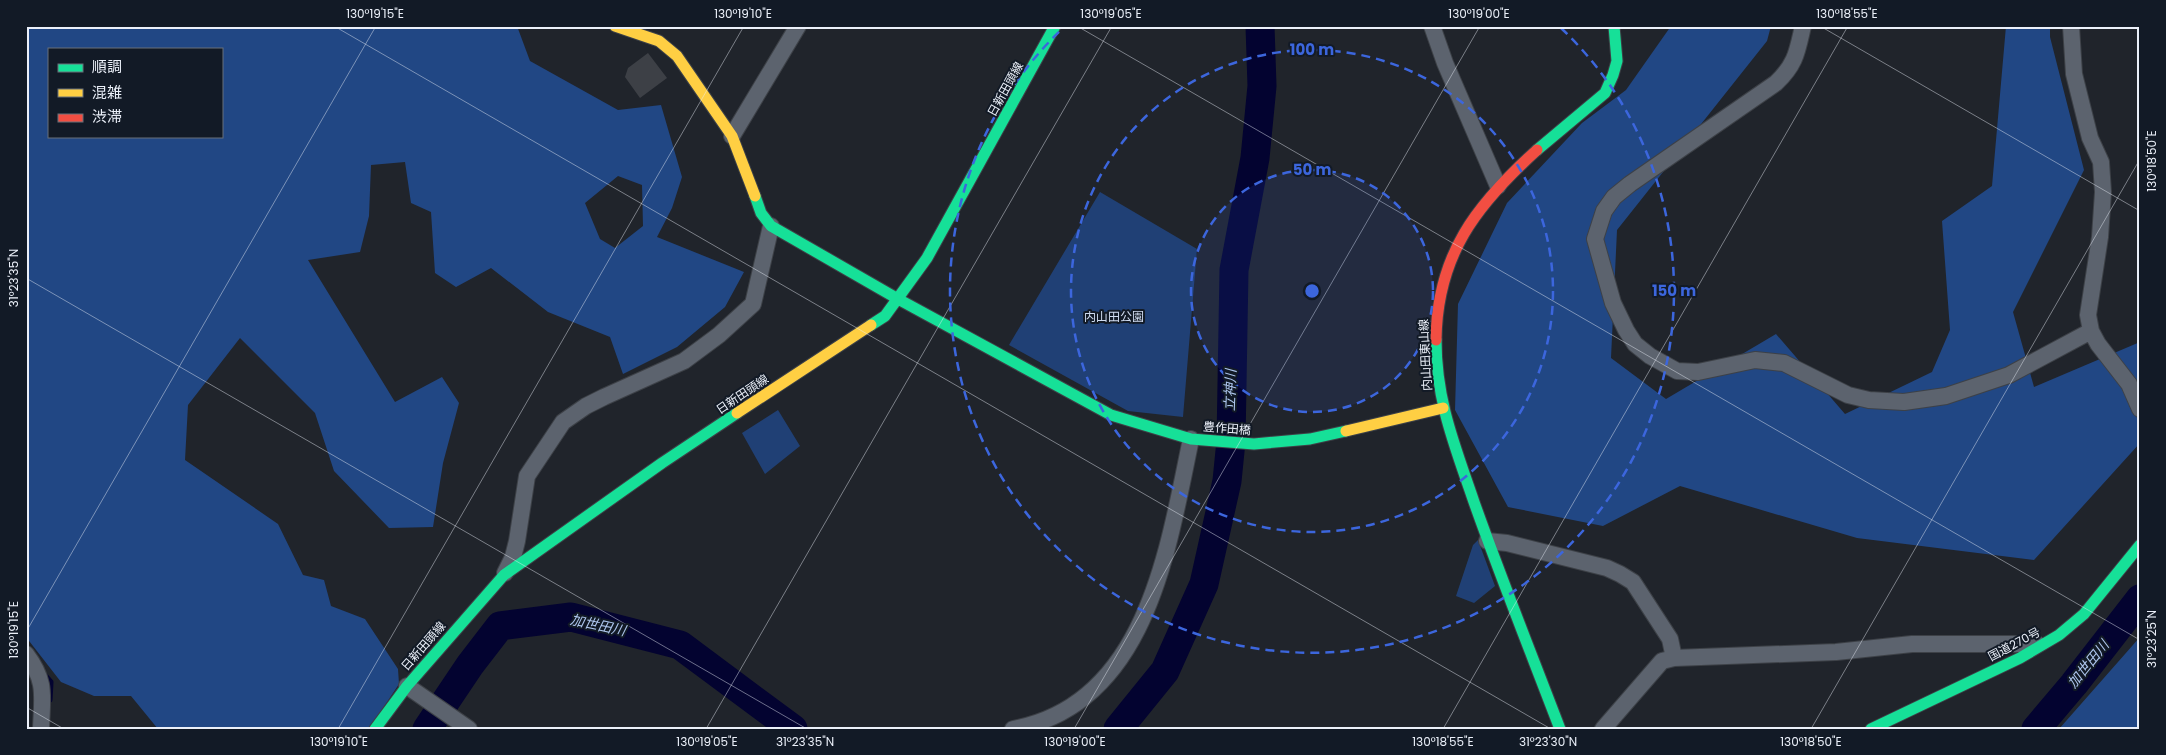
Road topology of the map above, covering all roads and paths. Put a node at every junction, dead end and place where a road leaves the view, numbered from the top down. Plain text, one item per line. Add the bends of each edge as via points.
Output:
1 (615, 26) edge
2 (798, 26) edge
3 (1055, 26) edge
4 (1432, 26) edge
5 (1614, 26) edge
6 (1804, 26) edge
7 (2071, 26) edge
8 (732, 136) junction
9 (1498, 186) junction
10 (771, 226) junction
11 (898, 299) junction
12 (2091, 331) junction
13 (1443, 408) junction
14 (2140, 409) edge
15 (1198, 439) junction
16 (1487, 541) junction
17 (2140, 545) edge
18 (504, 575) junction
19 (2043, 644) junction
20 (26, 654) edge
21 (1674, 658) junction
22 (411, 689) junction
23 (41, 729) edge
24 (375, 729) edge
25 (469, 729) edge
26 (1013, 729) edge
27 (1560, 729) edge
28 (1603, 729) edge
29 (1871, 729) edge

1 - 8 main road via 659,42 676,56
2 - 8 street
3 - 11 main road, 日新田頭線 via 926,258
4 - 9 street
5 - 9 main road, 内山田東山線 via 1618,54 1615,74 1605,93
6 - 12 street via 1793,64 1780,78 1630,184 1614,197 1604,211 1595,239 1613,303 1635,344 1677,371 1698,372 1755,360 1784,363 1848,395 1904,402 1946,396 2009,375
7 - 12 street via 2074,74 2090,138 2102,162 2100,237 2088,315
8 - 10 main road via 761,213
9 - 13 main road, 内山田東山線 via 1457,246 1445,272 1438,299 1435,331
10 - 11 main road, 豊作田橋
10 - 18 street via 753,304 684,361 586,406 563,422 527,476 517,541
11 - 15 main road, 豊作田橋 via 1111,415
11 - 18 main road, 日新田頭線 via 885,316 662,462
12 - 14 street via 2129,384
13 - 15 main road, 豊作田橋 via 1310,439 1258,444
13 - 16 main road, 内山田東山線
15 - 26 street via 1161,572 1145,616 1127,648 1101,684 1067,711
16 - 21 street via 1607,568 1633,582 1670,639
16 - 27 main road, 内山田東山線
17 - 19 main road, 国道270号 via 2084,614
18 - 22 main road, 日新田頭線
19 - 21 street via 1912,644 1836,652
19 - 29 main road, 国道270号
20 - 23 street via 42,682
21 - 28 street via 1662,661
22 - 24 main road, 日新田頭線
22 - 25 street

